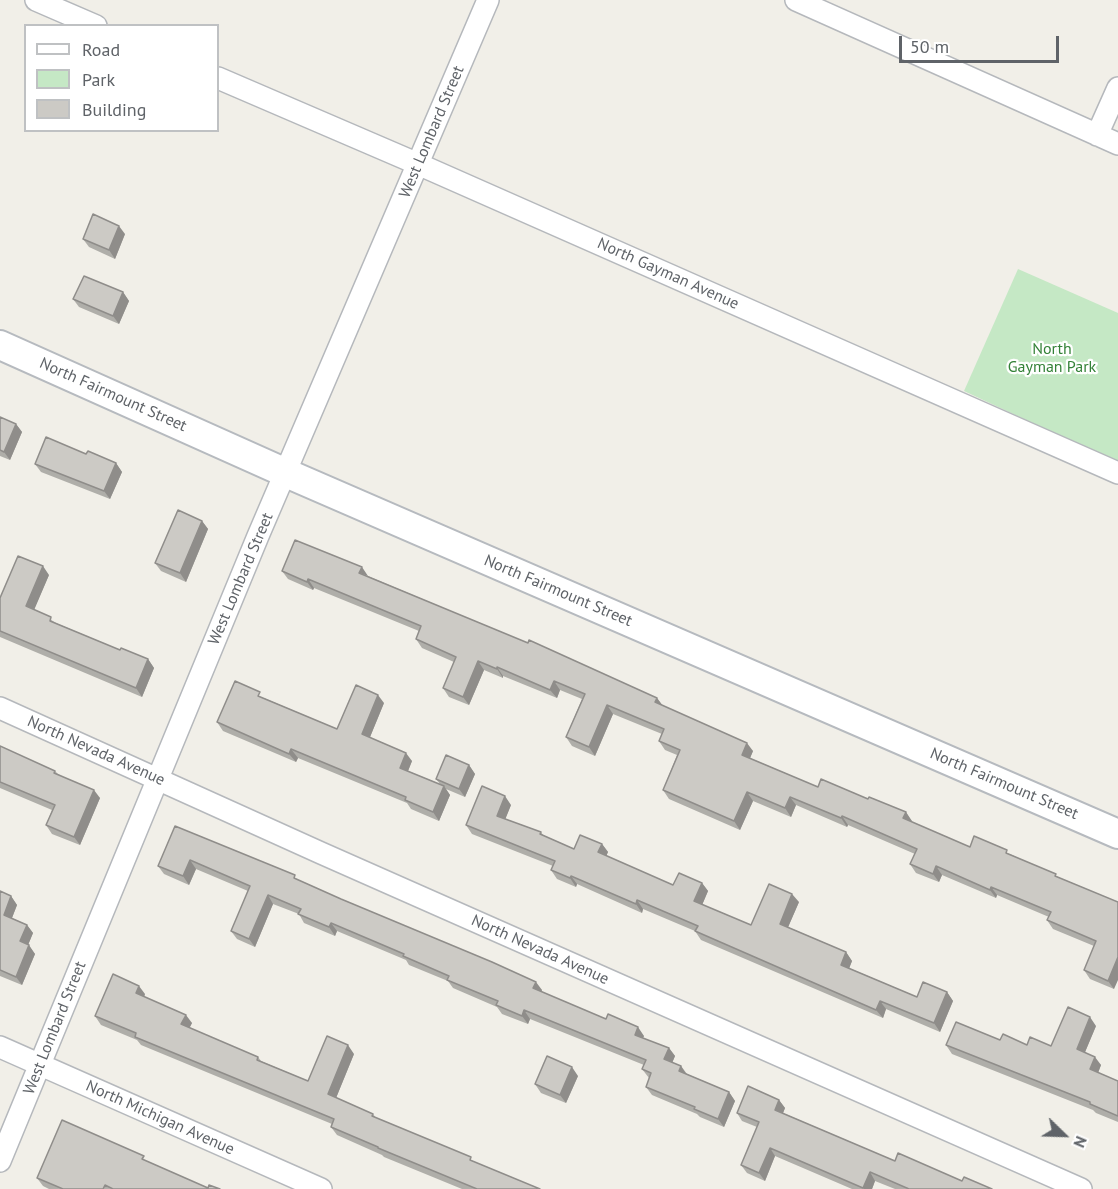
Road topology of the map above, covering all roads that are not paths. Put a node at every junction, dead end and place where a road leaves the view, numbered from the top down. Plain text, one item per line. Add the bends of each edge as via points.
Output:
1 (36, 0) edge
2 (488, 0) edge
3 (807, 2) edge
4 (91, 24) edge
5 (219, 78) edge
6 (1118, 88) edge
7 (1098, 135) junction
8 (1118, 144) edge
9 (418, 164) junction
10 (0, 345) edge
11 (286, 473) junction
12 (1118, 473) edge
13 (0, 708) edge
14 (158, 779) junction
15 (1118, 834) edge
16 (0, 1047) edge
17 (40, 1064) junction
18 (0, 1161) edge
19 (321, 1189) edge
20 (1081, 1189) edge

1 - 4 street
2 - 9 street, West Lombard Street
3 - 7 street
5 - 9 street, North Gayman Avenue
6 - 7 street
7 - 8 street
9 - 11 street, West Lombard Street
9 - 12 street, North Gayman Avenue
10 - 11 street, North Fairmount Street
11 - 14 street, West Lombard Street
11 - 15 street, North Fairmount Street
13 - 14 street, North Nevada Avenue
14 - 17 street, West Lombard Street
14 - 20 street, North Nevada Avenue
16 - 17 street, North Michigan Avenue
17 - 18 street, West Lombard Street
17 - 19 street, North Michigan Avenue

